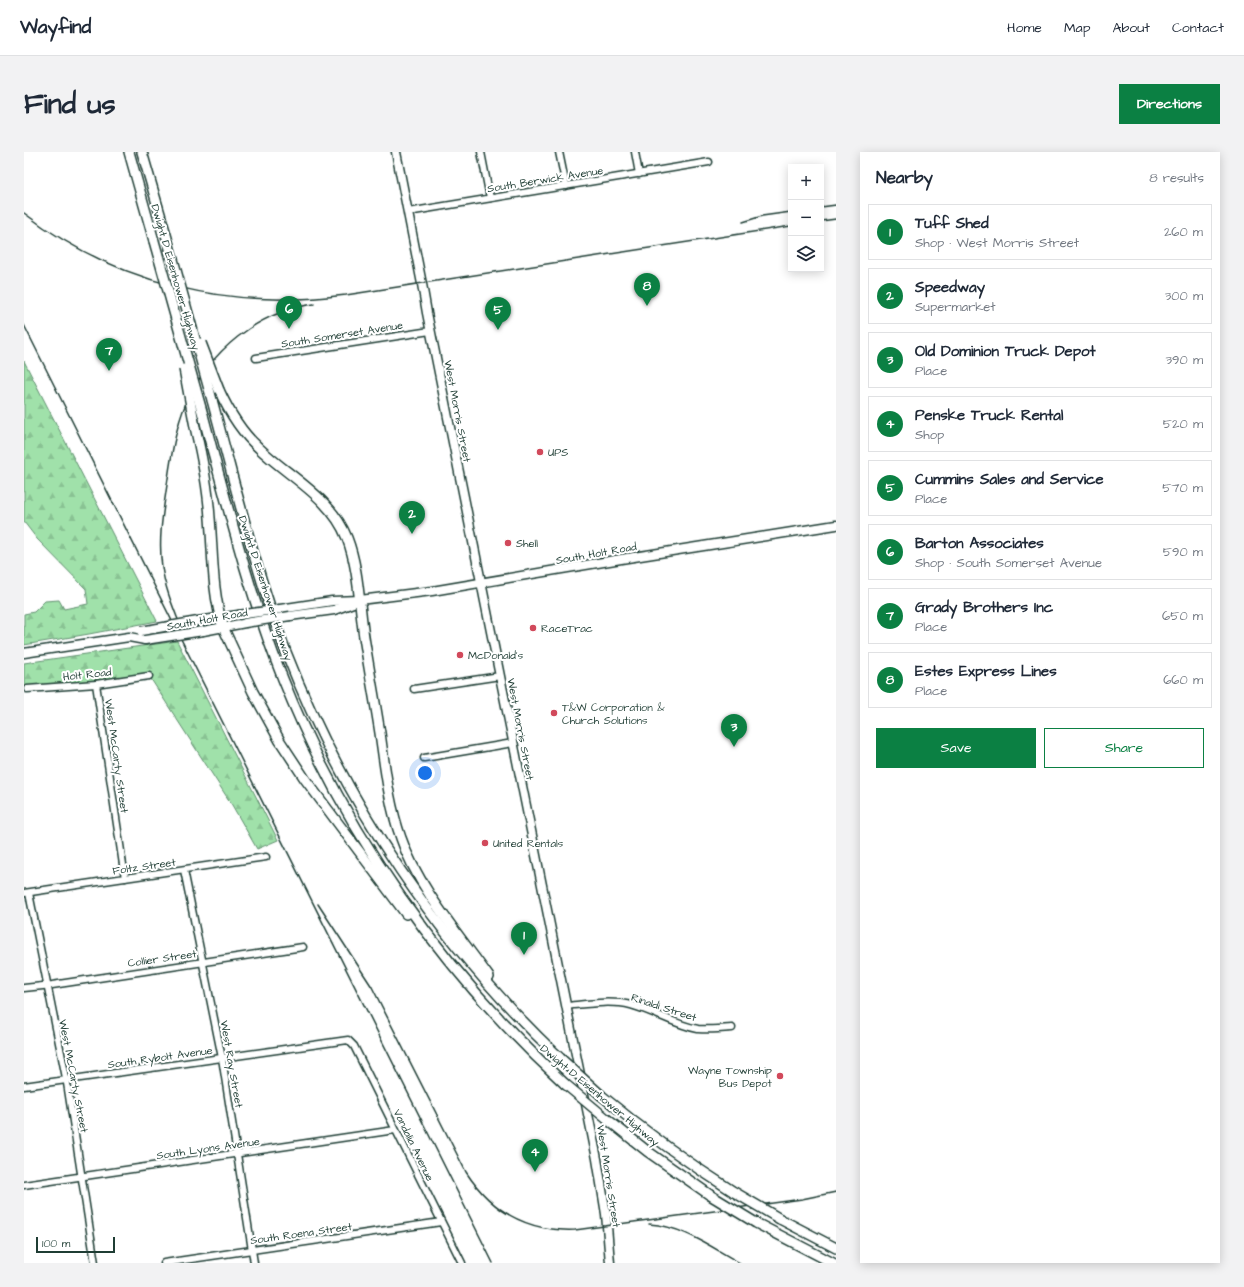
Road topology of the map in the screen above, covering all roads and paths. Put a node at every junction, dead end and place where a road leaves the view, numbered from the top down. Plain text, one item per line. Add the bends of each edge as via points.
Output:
1 (129, 152) edge
2 (142, 152) edge
3 (396, 152) edge
4 (481, 152) edge
5 (559, 152) edge
6 (635, 152) edge
7 (709, 162) dead end
8 (639, 174) junction
9 (566, 186) junction
10 (490, 198) junction
11 (408, 212) junction
12 (182, 295) junction
13 (171, 302) junction
14 (430, 331) junction
15 (256, 358) dead end
16 (836, 525) edge
17 (481, 583) junction
18 (360, 600) junction
19 (220, 618) junction
20 (223, 628) junction
21 (128, 637) junction
22 (24, 653) edge
23 (149, 676) dead end
24 (500, 676) junction
25 (96, 684) junction
26 (27, 689) dead end
27 (414, 689) dead end
28 (513, 743) junction
29 (424, 758) dead end
30 (266, 857) dead end
31 (184, 870) junction
32 (125, 878) junction
33 (26, 893) edge
34 (303, 947) dead end
35 (445, 956) junction
36 (202, 962) junction
37 (47, 985) junction
38 (24, 988) edge
39 (566, 1006) junction
40 (513, 1011) junction
41 (732, 1028) dead end
42 (346, 1040) joint
43 (222, 1058) junction
44 (66, 1080) junction
45 (24, 1086) edge
46 (395, 1130) junction
47 (237, 1154) junction
48 (82, 1176) junction
49 (24, 1185) edge
50 (442, 1222) junction
51 (836, 1248) edge
52 (252, 1250) junction
53 (95, 1263) edge
54 (164, 1263) edge
55 (254, 1263) edge
56 (462, 1263) edge
57 (610, 1263) edge
58 (833, 1263) edge

1 - 13 highway, Dwight D Eisenhower Highway, bridge
2 - 12 highway, Dwight D Eisenhower Highway, bridge
3 - 11 main road, West Morris Street
4 - 10 street
5 - 9 street
6 - 8 street
7 - 8 street, South Berwick Avenue
8 - 9 street, South Berwick Avenue
9 - 10 street, South Berwick Avenue
10 - 11 street, South Berwick Avenue
11 - 14 main road, West Morris Street
12 - 18 highway, bridge via 219,390 233,417 248,437 320,498 336,518 347,537 352,553
12 - 40 highway, Dwight D Eisenhower Highway, bridge via 257,563 273,615 300,686 362,810 409,883 469,962
13 - 19 highway, bridge via 206,479 214,579
13 - 35 highway, Dwight D Eisenhower Highway, bridge via 260,617 304,729 364,842 408,908
14 - 15 street, South Somerset Avenue
14 - 17 main road, West Morris Street
16 - 17 main road, South Holt Road
17 - 18 main road, South Holt Road
17 - 24 main road, West Morris Street
18 - 19 main road, South Holt Road, bridge via 332,601
18 - 20 main road, South Holt Road, bridge via 334,610
18 - 40 highway via 389,796 401,839 423,884
19 - 20 highway
19 - 21 main road, South Holt Road, bridge via 141,631
20 - 21 main road, South Holt Road, bridge via 145,640
20 - 35 highway via 261,707 301,773 393,898
21 - 22 main road, South Holt Road
23 - 25 street, Holt Road
24 - 27 street
24 - 28 main road, West Morris Street
25 - 26 street, Holt Road
25 - 32 street, West McCarty Street
28 - 29 street
28 - 39 main road, West Morris Street
30 - 31 street, Foltz Street
31 - 32 street, Foltz Street
31 - 36 street, West Ray Street
32 - 33 street, Foltz Street
33 - 37 street, West McCarty Street
34 - 36 street, Collier Street
35 - 58 highway, Dwight D Eisenhower Highway, bridge via 530,1051 565,1084 652,1155 756,1223
36 - 37 street, Collier Street
36 - 43 street, West Ray Street
37 - 38 street, Collier Street
37 - 44 street, West McCarty Street
39 - 41 street, Rinaldi Street via 626,1004 698,1029
39 - 57 main road, West Morris Street via 597,1159 606,1214
40 - 51 highway, Dwight D Eisenhower Highway, bridge via 602,1096 656,1140 734,1192
42 - 43 street, South Rybolt Avenue
42 - 46 street, Vandalia Avenue via 354,1046
43 - 44 street, South Rybolt Avenue
43 - 47 street, West Ray Street
44 - 45 street, South Rybolt Avenue
44 - 48 street, West McCarty Street
46 - 47 street, South Lyons Avenue
46 - 50 street, Vandalia Avenue
47 - 48 street, South Lyons Avenue
47 - 52 street, West Ray Street
48 - 49 street, South Lyons Avenue
48 - 53 street, West McCarty Street
50 - 52 street, South Roena Street
50 - 56 street, Vandalia Avenue
52 - 54 street, South Roena Street
52 - 55 street, West Ray Street

